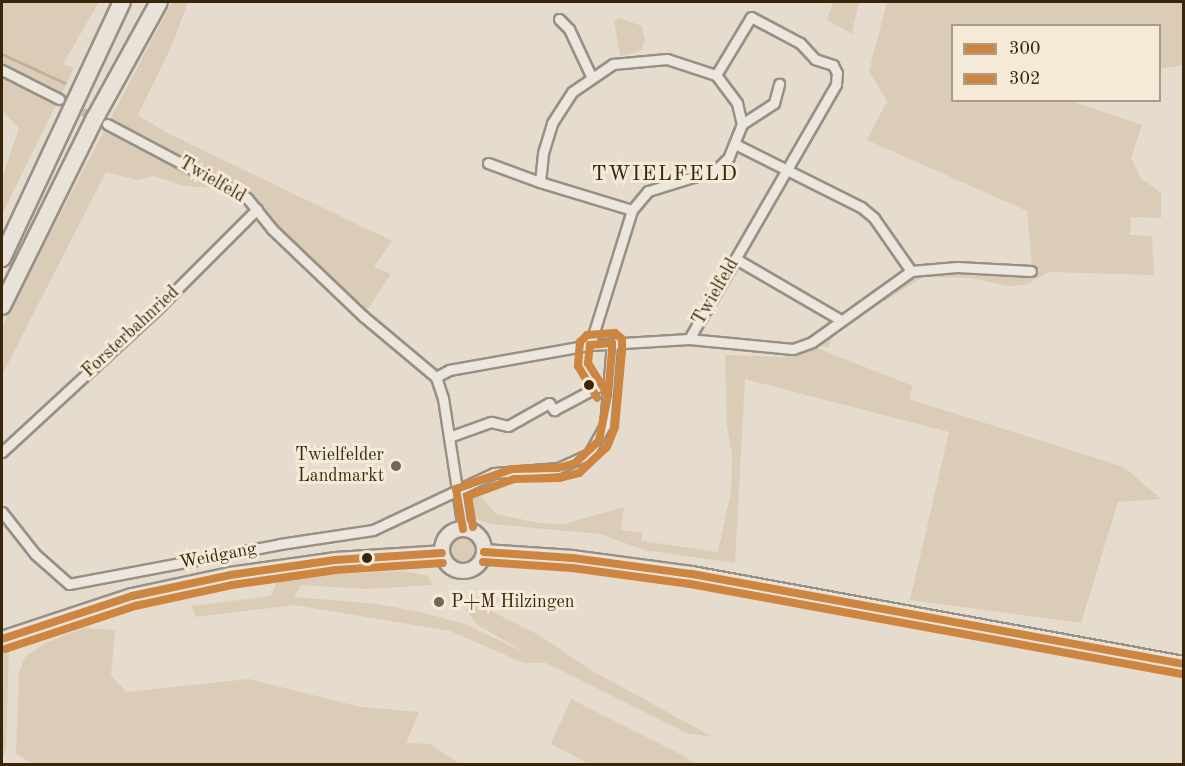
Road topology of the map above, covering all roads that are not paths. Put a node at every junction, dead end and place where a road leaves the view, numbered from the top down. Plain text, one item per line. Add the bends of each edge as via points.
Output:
1 (123, 2) edge
2 (159, 2) edge
3 (559, 19) dead end
4 (2, 70) edge
5 (716, 75) junction
6 (591, 76) junction
7 (780, 84) dead end
8 (59, 99) tunnel mouth
9 (106, 124) tunnel mouth
10 (742, 124) junction
11 (735, 144) junction
12 (488, 163) dead end
13 (784, 168) junction
14 (540, 182) junction
15 (257, 209) junction
16 (632, 210) junction
17 (2, 258) edge
18 (736, 259) junction
19 (911, 271) junction
20 (1031, 271) dead end
21 (2, 306) edge
22 (839, 319) junction
23 (689, 339) junction
24 (612, 343) junction
25 (590, 345) junction
26 (436, 376) junction
27 (600, 386) dead end
28 (449, 437) junction
29 (2, 452) edge
30 (456, 489) junction
31 (2, 513) edge
32 (463, 529) junction
33 (484, 552) junction
34 (442, 553) junction
35 (2, 639) edge
36 (1184, 664) edge

1 - 17 highway
2 - 21 highway via 86,135
3 - 6 street via 569,29
4 - 8 street
5 - 6 street via 667,59 613,64
5 - 10 street via 737,103
5 - 13 street, Twielfeld via 751,17 800,43 815,59 833,65 836,84
6 - 14 street via 572,92 552,123
7 - 10 street via 774,103
9 - 15 street, Twielfeld via 233,189
10 - 11 street
11 - 13 street
11 - 16 street via 716,170 648,191
12 - 14 street
13 - 18 street, Twielfeld
13 - 19 street via 867,213
14 - 16 street
15 - 26 street, Twielfeld via 272,229 363,316
15 - 29 street, Forsterbahnried via 160,306
16 - 25 street
18 - 22 street via 830,310
18 - 23 street, Twielfeld
19 - 20 street via 957,267
19 - 22 street
22 - 23 street via 812,342 794,349
23 - 24 street, Twielfeld
24 - 25 street, Twielfeld
24 - 30 street via 605,425 589,454 558,468 512,469
25 - 26 street, Twielfeld via 449,370
26 - 28 street
27 - 28 street via 554,410 549,403 508,426 491,422
28 - 30 street
30 - 31 street, Weidgang via 373,530 69,584 35,554
30 - 32 street
32 - 33 main road via 479,536
32 - 34 main road via 447,536
33 - 34 main road via 475,568 462,571 451,567
33 - 36 main road via 573,558 692,574
34 - 35 main road via 335,560 230,574 132,596

